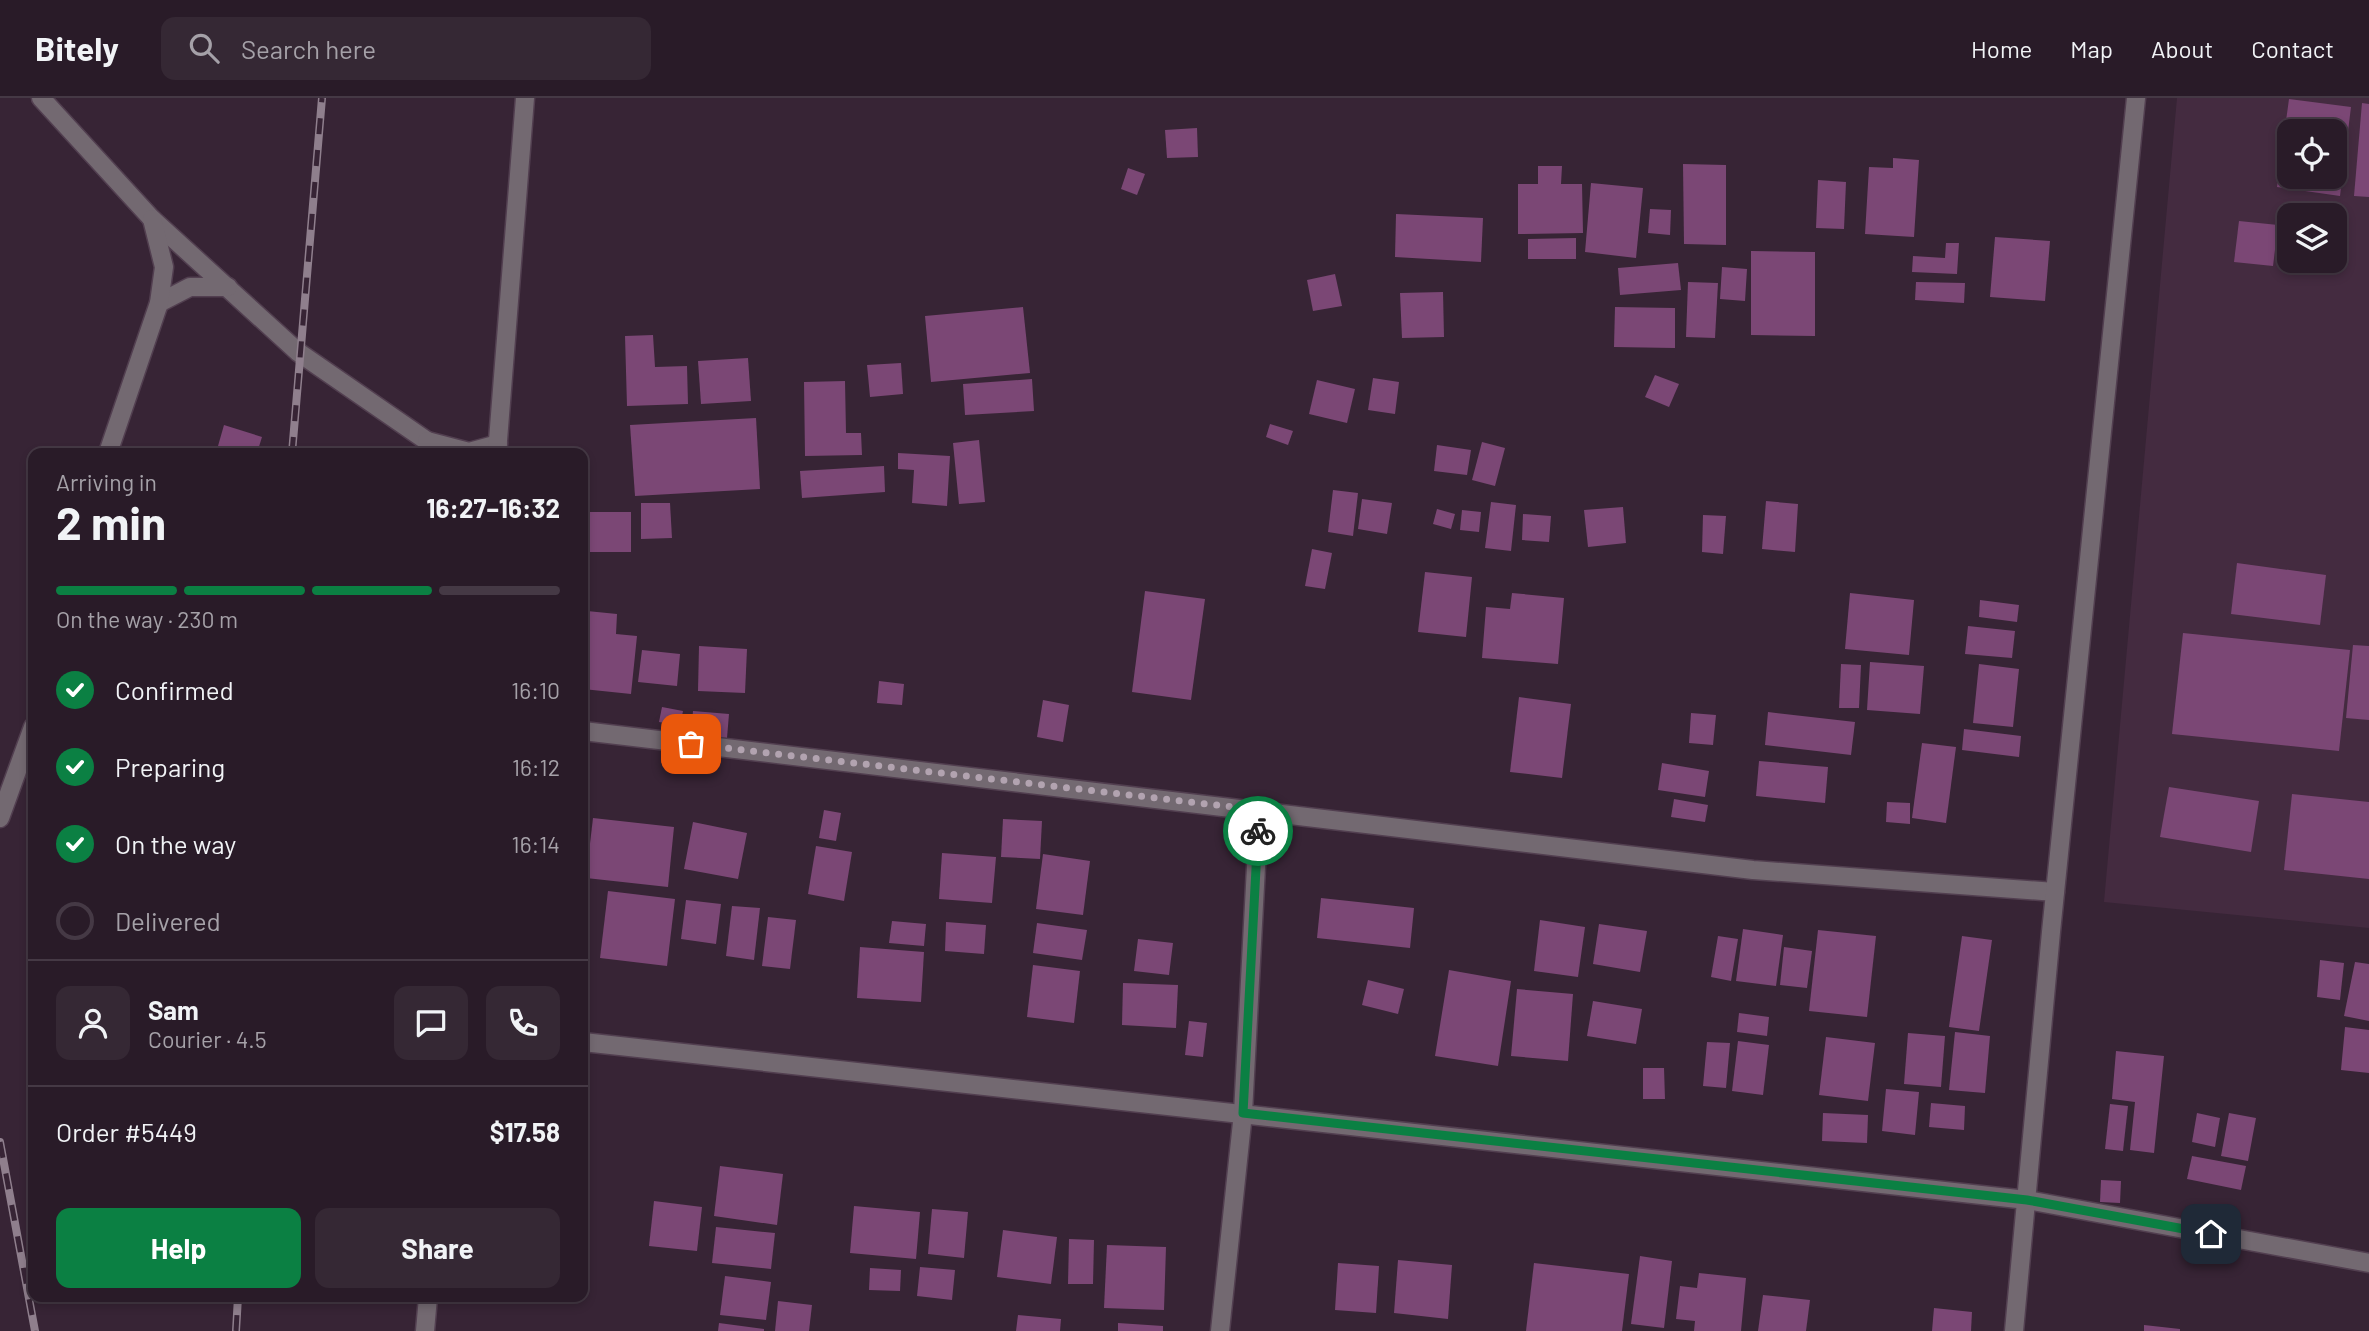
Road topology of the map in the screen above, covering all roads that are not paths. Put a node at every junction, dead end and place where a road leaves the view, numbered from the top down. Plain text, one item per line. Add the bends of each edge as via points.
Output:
1 (41, 98) edge
2 (525, 98) edge
3 (2136, 98) edge
4 (152, 219) junction
5 (228, 287) junction
6 (159, 303) junction
7 (434, 447) edge
8 (110, 448) edge
9 (498, 448) edge
10 (588, 732) edge
11 (28, 741) edge
12 (1259, 810) junction
13 (0, 818) edge
14 (2055, 892) junction
15 (588, 1043) edge
16 (1243, 1113) junction
17 (2027, 1200) junction
18 (2369, 1263) edge
19 (428, 1302) edge
20 (425, 1331) edge
21 (1220, 1331) edge
22 (2014, 1331) edge

1 - 4 street
2 - 9 street
3 - 14 street
4 - 5 street
4 - 6 street via 164,267
5 - 6 street via 190,287
5 - 7 street via 298,352
6 - 8 street
10 - 12 street
11 - 13 street
12 - 14 street via 1753,870
12 - 16 street
14 - 17 street
15 - 16 street
16 - 17 street
16 - 21 street
17 - 18 street
17 - 22 street
19 - 20 street

